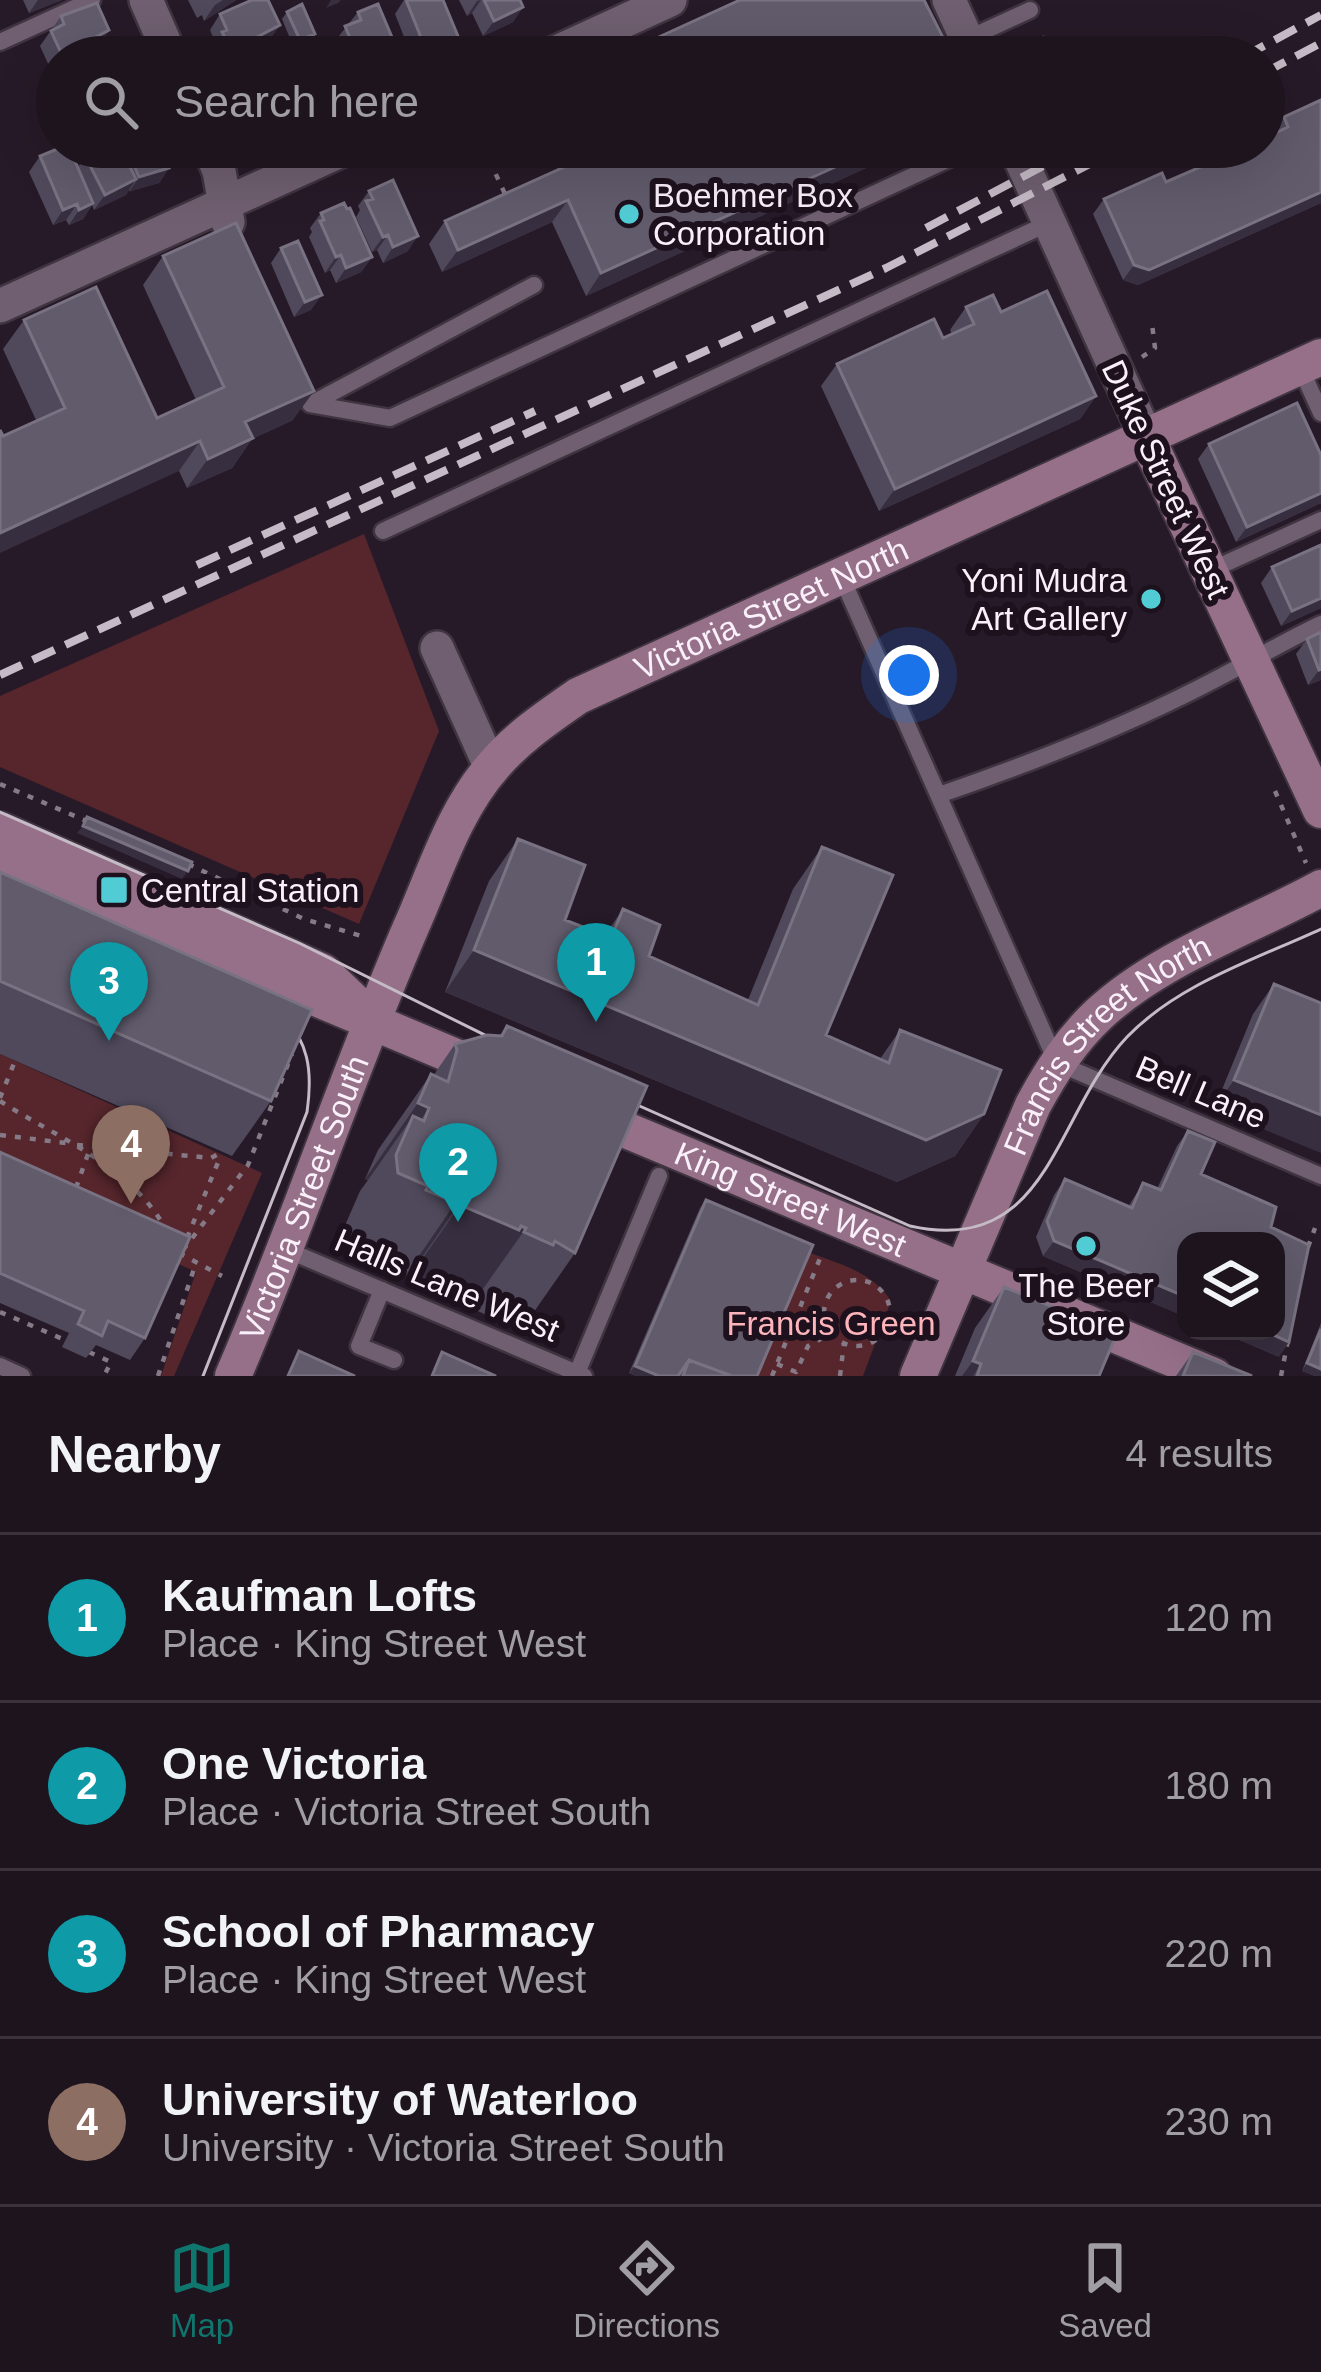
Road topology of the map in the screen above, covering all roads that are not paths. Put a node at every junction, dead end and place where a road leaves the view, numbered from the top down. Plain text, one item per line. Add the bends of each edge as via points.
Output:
1 (92, 0) edge
2 (146, 0) edge
3 (670, 0) edge
4 (950, 0) edge
5 (1030, 10) dead end
6 (161, 36) edge
7 (591, 36) edge
8 (966, 36) edge
9 (990, 36) edge
10 (0, 42) edge
11 (215, 168) edge
12 (302, 168) edge
13 (929, 168) edge
14 (1024, 168) edge
15 (226, 202) junction
16 (1049, 223) junction
17 (238, 248) edge
18 (534, 285) dead end
19 (0, 305) edge
20 (1311, 362) edge
21 (292, 365) edge
22 (310, 404) junction
23 (1321, 413) edge
24 (1146, 436) junction
25 (1321, 520) edge
26 (383, 531) dead end
27 (1208, 571) junction
28 (841, 576) junction
29 (1321, 624) edge
30 (437, 647) dead end
31 (1249, 660) junction
32 (491, 768) junction
33 (939, 795) junction
34 (1321, 810) edge
35 (0, 830) edge
36 (0, 865) edge
37 (1321, 889) edge
38 (372, 1018) junction
39 (1057, 1063) junction
40 (659, 1176) dead end
41 (1321, 1176) edge
42 (287, 1250) junction
43 (962, 1269) junction
44 (382, 1290) junction
45 (394, 1360) dead end
46 (0, 1366) edge
47 (580, 1375) edge
48 (22, 1376) edge
49 (233, 1376) edge
50 (918, 1376) edge
51 (1214, 1376) edge

1 - 10 lane
2 - 6 street
3 - 7 street
4 - 8 street
5 - 9 lane
11 - 15 street
12 - 15 street
13 - 22 lane via 390,418
14 - 16 street, Duke Street West
15 - 17 street
15 - 19 street
16 - 24 street, Duke Street West
16 - 26 lane
18 - 22 lane
20 - 23 lane
20 - 24 main road, Victoria Street North
21 - 22 street
24 - 27 main road, Duke Street West
24 - 28 main road, Victoria Street North
25 - 27 lane
27 - 31 main road, Duke Street West
28 - 32 main road, Victoria Street North via 578,696
28 - 33 lane
29 - 31 lane
30 - 32 street
31 - 33 lane via 1028,764
31 - 34 main road, Duke Street West
32 - 38 main road, Victoria Street North via 457,821
33 - 39 lane
35 - 38 main road, King Street West via 323,972
36 - 38 main road, King Street West
37 - 39 main road, Francis Street North via 1152,976 1100,1013
38 - 42 main road, Victoria Street South
38 - 43 main road, King Street West
39 - 41 lane, Bell Lane
39 - 43 main road, Francis Street North
40 - 47 lane
42 - 44 lane, Halls Lane West
42 - 49 main road, Victoria Street South
43 - 50 main road, Francis Street North
43 - 51 main road, King Street West
44 - 45 lane via 359,1346
44 - 47 lane, Halls Lane West
46 - 48 lane

